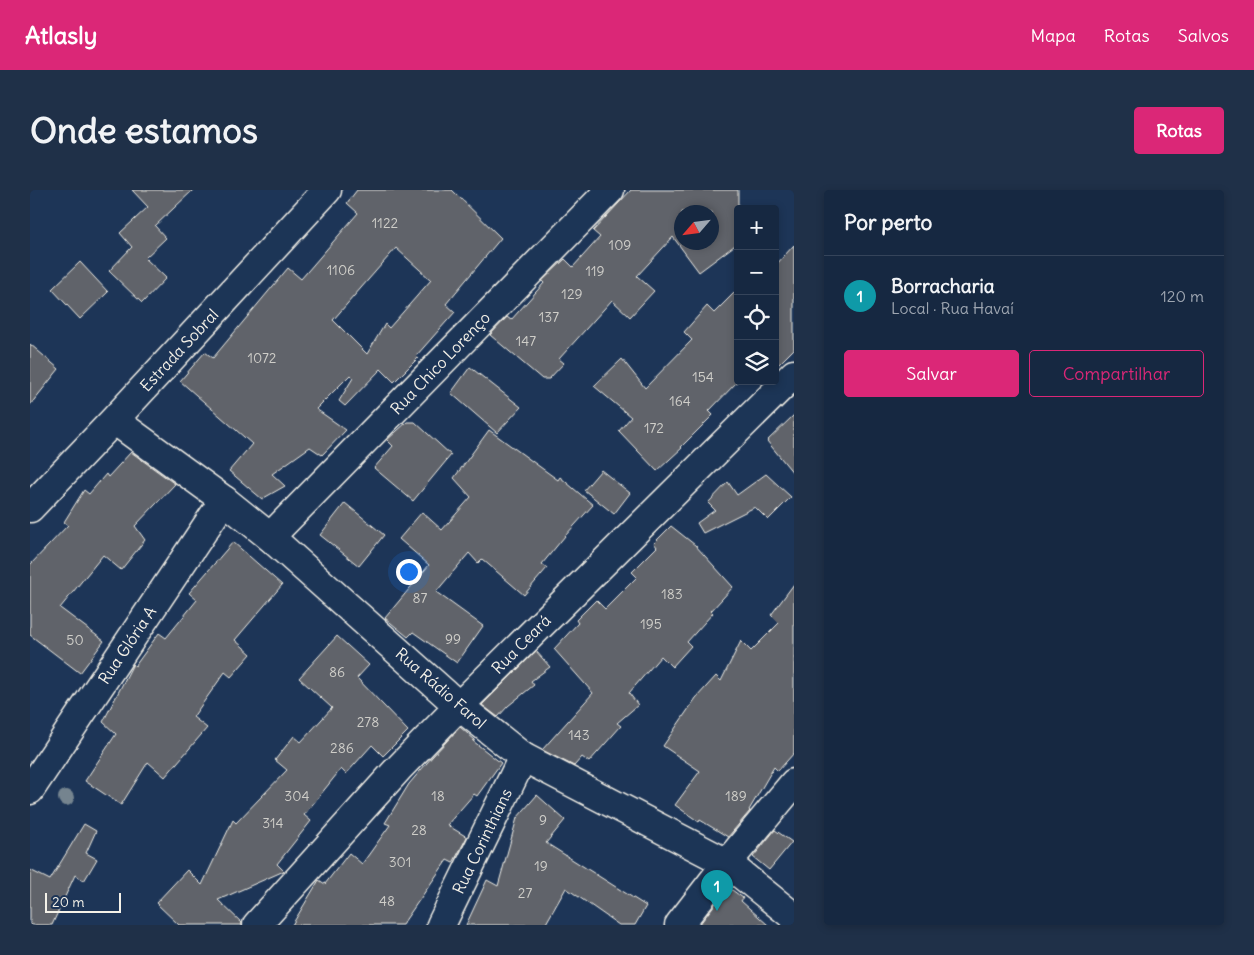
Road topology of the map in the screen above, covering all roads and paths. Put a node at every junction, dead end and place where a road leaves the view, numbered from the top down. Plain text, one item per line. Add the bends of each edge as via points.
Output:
1 (327, 190) edge
2 (610, 190) edge
3 (794, 374) edge
4 (114, 420) junction
5 (224, 500) junction
6 (30, 508) edge
7 (270, 537) junction
8 (458, 706) junction
9 (523, 757) junction
10 (794, 783) edge
11 (30, 790) edge
12 (727, 863) junction
13 (794, 917) edge
14 (258, 925) edge
15 (441, 925) edge
16 (679, 925) edge

1 - 4 street, Estrada Sobral
2 - 7 street, Rua Chico Lorenço
3 - 8 street, Rua Ceará
4 - 5 street, Rua Rádio Farol
4 - 6 street, Estrada Sobral
5 - 7 street, Rua Rádio Farol
5 - 11 street, Rua Glória A
7 - 8 street, Rua Rádio Farol
8 - 9 street, Rua Rádio Farol
8 - 14 street, Rua Ceará
9 - 12 street, Rua Rádio Farol
9 - 15 street, Rua Corinthians
10 - 12 street
12 - 13 street, Rua Rádio Farol
12 - 16 street

